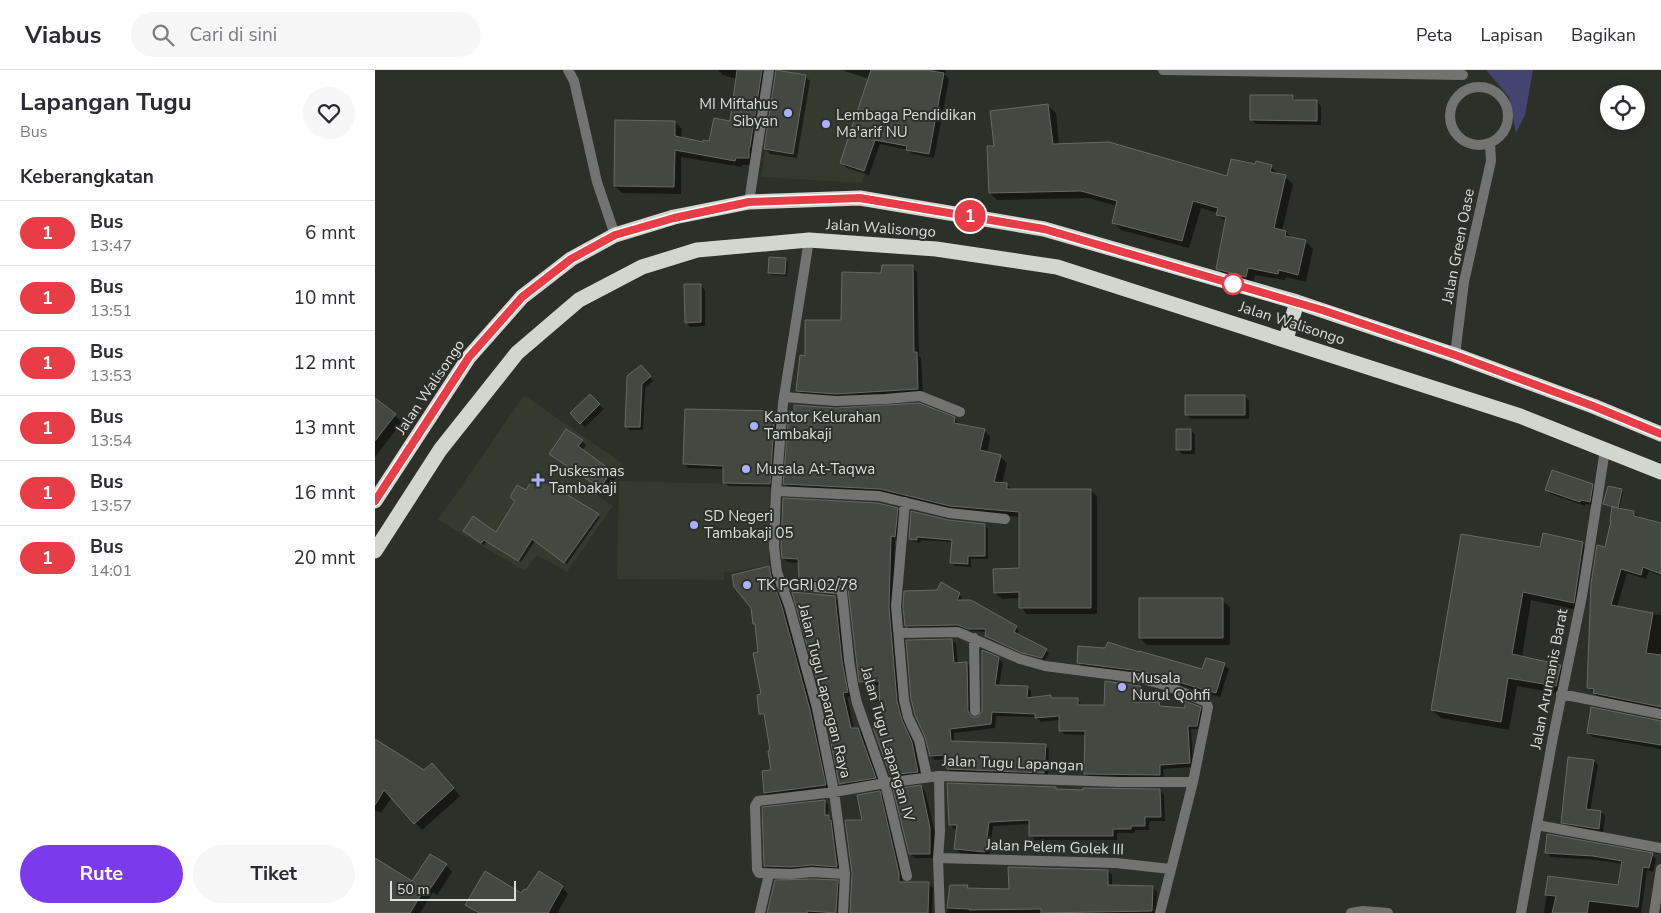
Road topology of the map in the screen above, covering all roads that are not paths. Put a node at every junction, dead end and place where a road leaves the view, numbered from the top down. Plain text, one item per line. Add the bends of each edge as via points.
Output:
1 (568, 70) edge
2 (769, 70) edge
3 (1163, 70) edge
4 (1463, 72) edge
5 (1468, 89) junction
6 (1490, 143) junction
7 (749, 202) junction
8 (615, 235) junction
9 (809, 240) junction
10 (1297, 302) junction
11 (1286, 339) junction
12 (1455, 355) junction
13 (784, 397) junction
14 (960, 412) dead end
15 (1661, 434) edge
16 (1605, 450) junction
17 (1661, 472) edge
18 (776, 491) junction
19 (375, 501) edge
20 (905, 502) junction
21 (1005, 519) dead end
22 (375, 551) edge
23 (781, 584) junction
24 (899, 634) junction
25 (974, 638) junction
26 (1561, 694) junction
27 (975, 711) dead end
28 (1661, 714) edge
29 (939, 776) junction
30 (927, 777) junction
31 (1193, 782) junction
32 (885, 783) junction
33 (834, 792) junction
34 (1537, 825) junction
35 (1661, 848) edge
36 (938, 858) junction
37 (1170, 869) junction
38 (1661, 869) edge
39 (769, 874) junction
40 (845, 874) junction
41 (907, 876) dead end
42 (760, 913) edge
43 (843, 913) edge
44 (941, 913) edge
45 (1160, 913) edge
46 (1351, 913) edge
47 (1388, 913) edge
48 (1521, 913) edge
49 (1653, 913) edge

1 - 8 street via 574,81 597,182
2 - 7 street
3 - 4 street
4 - 5 street
5 - 6 street via 1491,89 1506,105 1506,127
5 - 6 street via 1452,104 1452,127 1467,143
6 - 12 street, Jalan Green Oase via 1491,161 1464,282
7 - 8 highway, Jalan Walisongo
7 - 10 highway, Jalan Walisongo via 860,198 1044,229
8 - 19 highway, Jalan Walisongo via 571,259 522,297 469,357
9 - 11 highway, Jalan Walisongo via 936,249 1057,267
9 - 13 street, Jalan Tugu Lapangan Raya
9 - 22 highway, Jalan Walisongo via 697,250 642,266 579,300 517,353 439,450
10 - 11 highway
10 - 12 highway, Jalan Walisongo
11 - 16 highway, Jalan Walisongo via 1521,416
12 - 15 highway, Jalan Walisongo
13 - 14 street via 836,400 921,396
13 - 18 street, Jalan Tugu Lapangan Raya
16 - 17 highway, Jalan Walisongo
16 - 26 street, Jalan Arumanis Barat
18 - 20 street via 879,496
18 - 23 street, Jalan Tugu Lapangan Raya via 774,547
20 - 21 street via 949,513
20 - 24 street via 895,606
23 - 32 street, Jalan Tugu Lapangan IV via 842,592 857,703
23 - 33 street, Jalan Tugu Lapangan Raya via 817,708
24 - 25 street via 958,632
24 - 30 street via 906,711 919,740
25 - 27 street
25 - 31 street via 1037,664 1138,678 1206,702 1208,707
26 - 28 street
26 - 34 street, Jalan Arumanis Barat
29 - 30 street, Jalan Tugu Lapangan
29 - 31 street, Jalan Tugu Lapangan
29 - 36 street
30 - 32 street, Jalan Tugu Lapangan
31 - 37 street
32 - 33 street, Jalan Tugu Lapangan
32 - 41 street, Jalan Tugu Lapangan IV
33 - 39 street, Jalan Tugu Lapangan via 758,800 755,806 758,871
33 - 40 street, Jalan Tugu Lapangan Raya
34 - 35 street
34 - 48 street, Jalan Arumanis Barat
36 - 37 street, Jalan Pelem Golek III via 1116,863
36 - 44 street
37 - 45 street
38 - 49 street
39 - 40 street
39 - 42 street
40 - 43 street, Jalan Tugu Lapangan Raya
46 - 47 street

